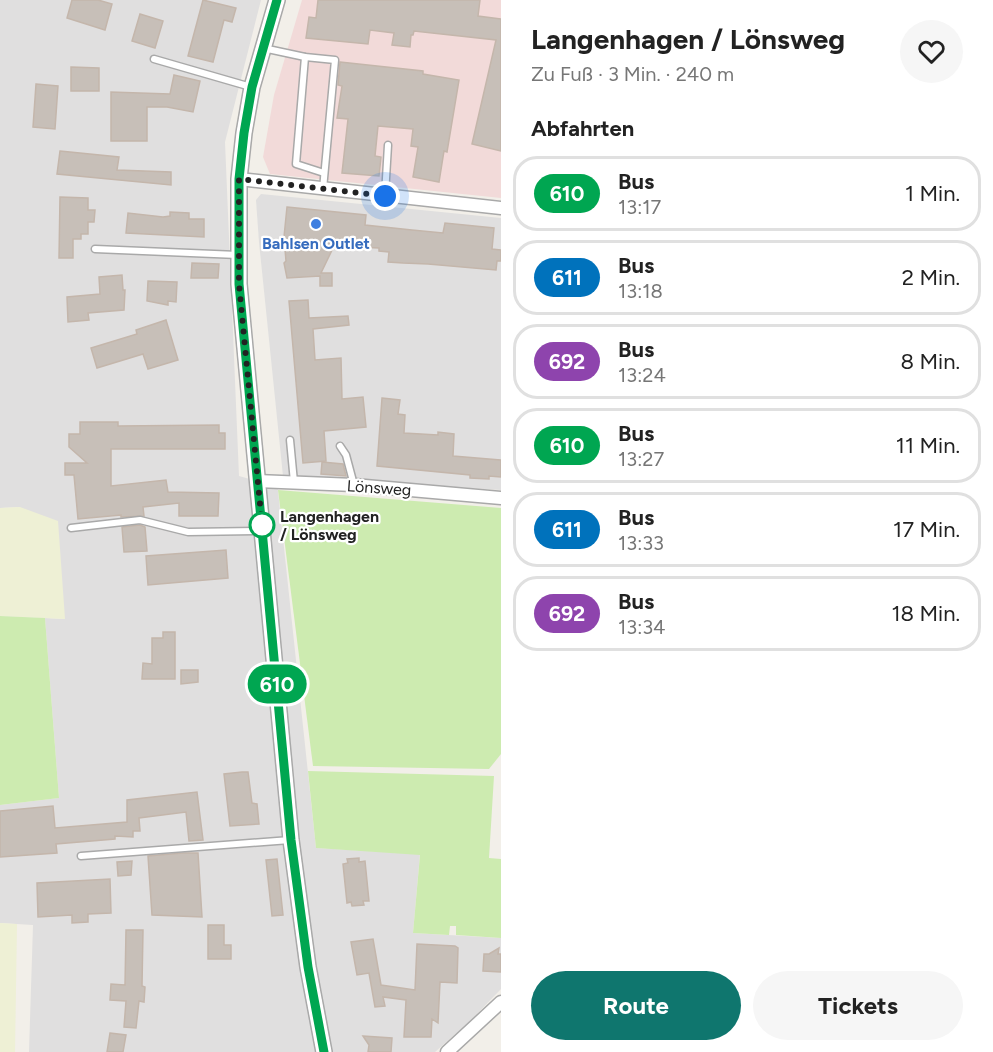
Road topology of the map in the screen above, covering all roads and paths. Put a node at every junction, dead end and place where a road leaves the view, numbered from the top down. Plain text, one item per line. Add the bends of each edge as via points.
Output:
1 (277, 0) edge
2 (262, 48) junction
3 (305, 57) junction
4 (153, 59) dead end
5 (252, 87) junction
6 (388, 145) dead end
7 (324, 173) junction
8 (239, 179) junction
9 (323, 189) junction
10 (385, 196) junction
11 (501, 208) edge
12 (95, 249) dead end
13 (238, 255) junction
14 (290, 440) dead end
15 (340, 446) dead end
16 (257, 481) junction
17 (294, 482) junction
18 (354, 485) junction
19 (501, 498) edge
20 (71, 528) dead end
21 (262, 531) junction
22 (291, 840) junction
23 (81, 856) dead end
24 (501, 1002) edge
25 (324, 1052) edge
26 (447, 1052) edge

1 - 2 street
2 - 3 lane
2 - 5 street
3 - 7 lane via 296,164
3 - 7 lane via 335,60
4 - 5 lane
5 - 8 street
6 - 10 lane
7 - 9 lane
8 - 9 street
8 - 13 street
9 - 10 street
10 - 11 street
12 - 13 lane
13 - 16 street
14 - 17 lane
15 - 18 lane
16 - 17 street, Lönsweg
16 - 21 street
17 - 18 street, Lönsweg
18 - 19 street, Lönsweg
20 - 21 lane via 140,520 188,532
21 - 22 street
22 - 23 lane
22 - 25 street
24 - 26 street

